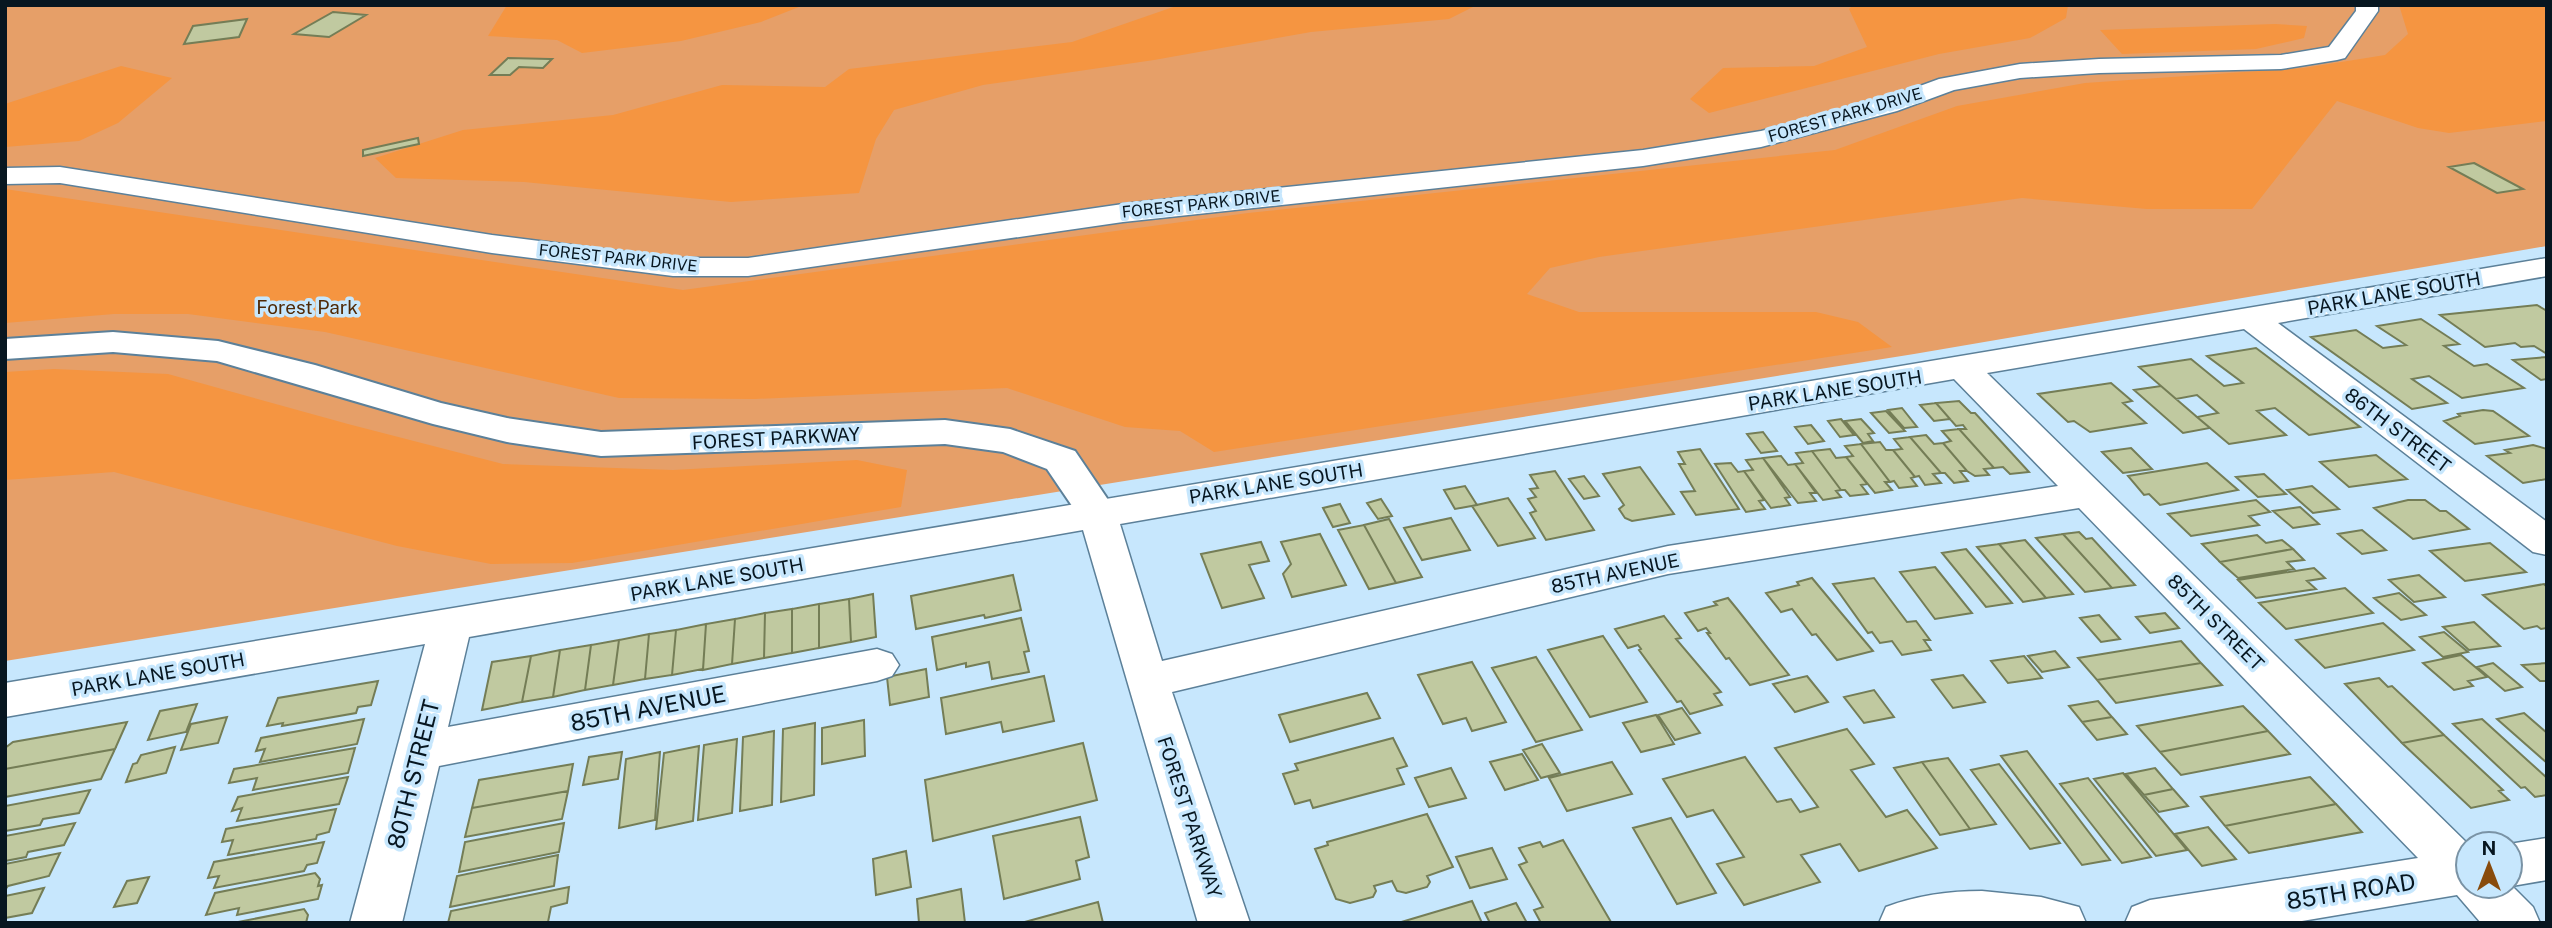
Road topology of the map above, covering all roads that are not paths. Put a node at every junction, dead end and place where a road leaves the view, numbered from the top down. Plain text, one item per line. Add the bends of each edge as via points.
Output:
1 (2367, 5) edge
2 (5, 176) edge
3 (2544, 270) edge
4 (2249, 317) junction
5 (5, 349) edge
6 (1963, 369) junction
7 (2089, 494) junction
8 (1097, 513) junction
9 (2547, 542) edge
10 (451, 625) junction
11 (877, 665) dead end
12 (1147, 681) junction
13 (5, 700) edge
14 (419, 751) junction
15 (2454, 851) edge
16 (2547, 859) edge
17 (2524, 864) edge
18 (2454, 878) edge
19 (2498, 900) edge
20 (376, 923) edge
21 (1224, 923) edge
22 (1904, 923) edge
23 (2061, 923) edge
24 (2150, 923) edge
25 (2515, 923) edge

1 - 2 street, FOREST PARK DRIVE via 2336,53 2281,62 2020,71 1948,84 1888,106 1761,139 1643,158 1123,212 748,267 647,264 438,236 60,175
3 - 4 street, PARK LANE SOUTH
4 - 6 street, PARK LANE SOUTH
4 - 9 street, 86TH STREET
5 - 8 street, FOREST PARKWAY via 113,342 218,351 433,413 530,434 601,443 908,432 997,439 1062,460
6 - 7 street, 85TH STREET
6 - 8 street, PARK LANE SOUTH
7 - 12 street, 85TH AVENUE via 1668,560
7 - 15 street, 85TH STREET
8 - 10 street, PARK LANE SOUTH
8 - 12 street, FOREST PARKWAY
10 - 13 street, PARK LANE SOUTH
10 - 14 street, 80TH STREET
11 - 14 street, 85TH AVENUE
12 - 21 street, FOREST PARKWAY
14 - 20 street, 80TH STREET
16 - 17 street, 85TH ROAD
18 - 24 street, 85TH ROAD
19 - 25 street, 85TH STREET
22 - 23 street via 1976,911

